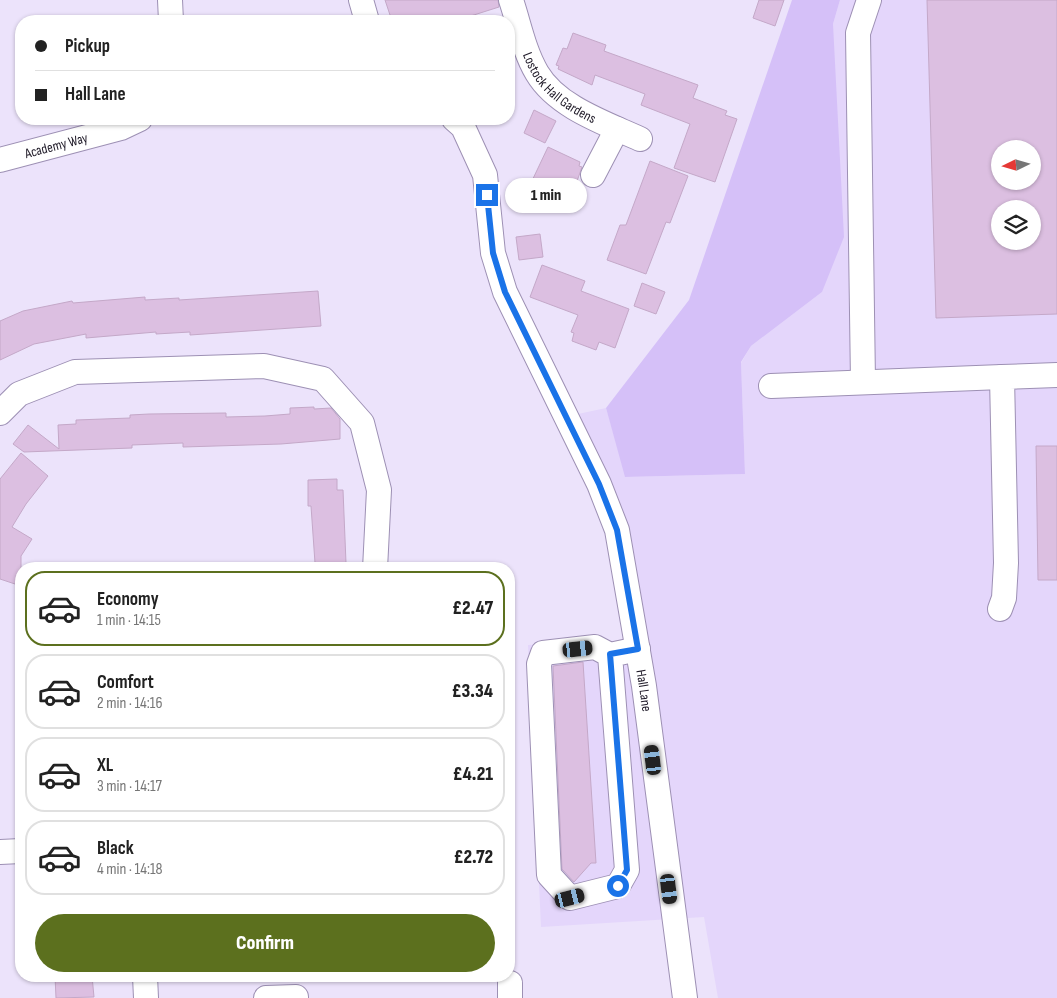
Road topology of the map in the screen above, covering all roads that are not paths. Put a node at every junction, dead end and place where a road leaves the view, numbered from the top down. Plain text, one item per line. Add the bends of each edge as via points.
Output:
1 (170, 0) edge
2 (361, 0) edge
3 (511, 0) edge
4 (869, 0) edge
5 (171, 15) edge
6 (365, 15) edge
7 (127, 125) edge
8 (461, 125) edge
9 (617, 129) junction
10 (640, 138) dead end
11 (0, 160) edge
12 (593, 175) dead end
13 (1057, 376) edge
14 (1002, 377) junction
15 (863, 382) junction
16 (771, 386) dead end
17 (0, 413) edge
18 (375, 562) edge
19 (1000, 609) dead end
20 (638, 649) junction
21 (610, 654) junction
22 (15, 851) edge
23 (0, 852) edge
24 (145, 982) edge
25 (296, 997) dead end
26 (146, 998) edge
27 (266, 998) edge
28 (684, 998) edge

1 - 5 street
2 - 6 street
3 - 9 street, Lostock Hall Gardens via 530,60 550,90
4 - 15 street via 858,33
7 - 11 street, Academy Way
8 - 20 street, Hall Lane via 485,175 493,253 505,292 599,484 617,530
9 - 10 street, Lostock Hall Gardens
9 - 12 street
13 - 14 street
14 - 15 street
14 - 19 street via 1006,563 1004,598
15 - 16 street
17 - 18 street via 19,394 75,372 264,366 323,378 362,423 379,490
20 - 21 street
20 - 28 street, Hall Lane
21 - 21 street via 627,870 618,886 570,898 549,874 540,664 543,653 596,647
22 - 23 street
24 - 26 street
25 - 27 street

